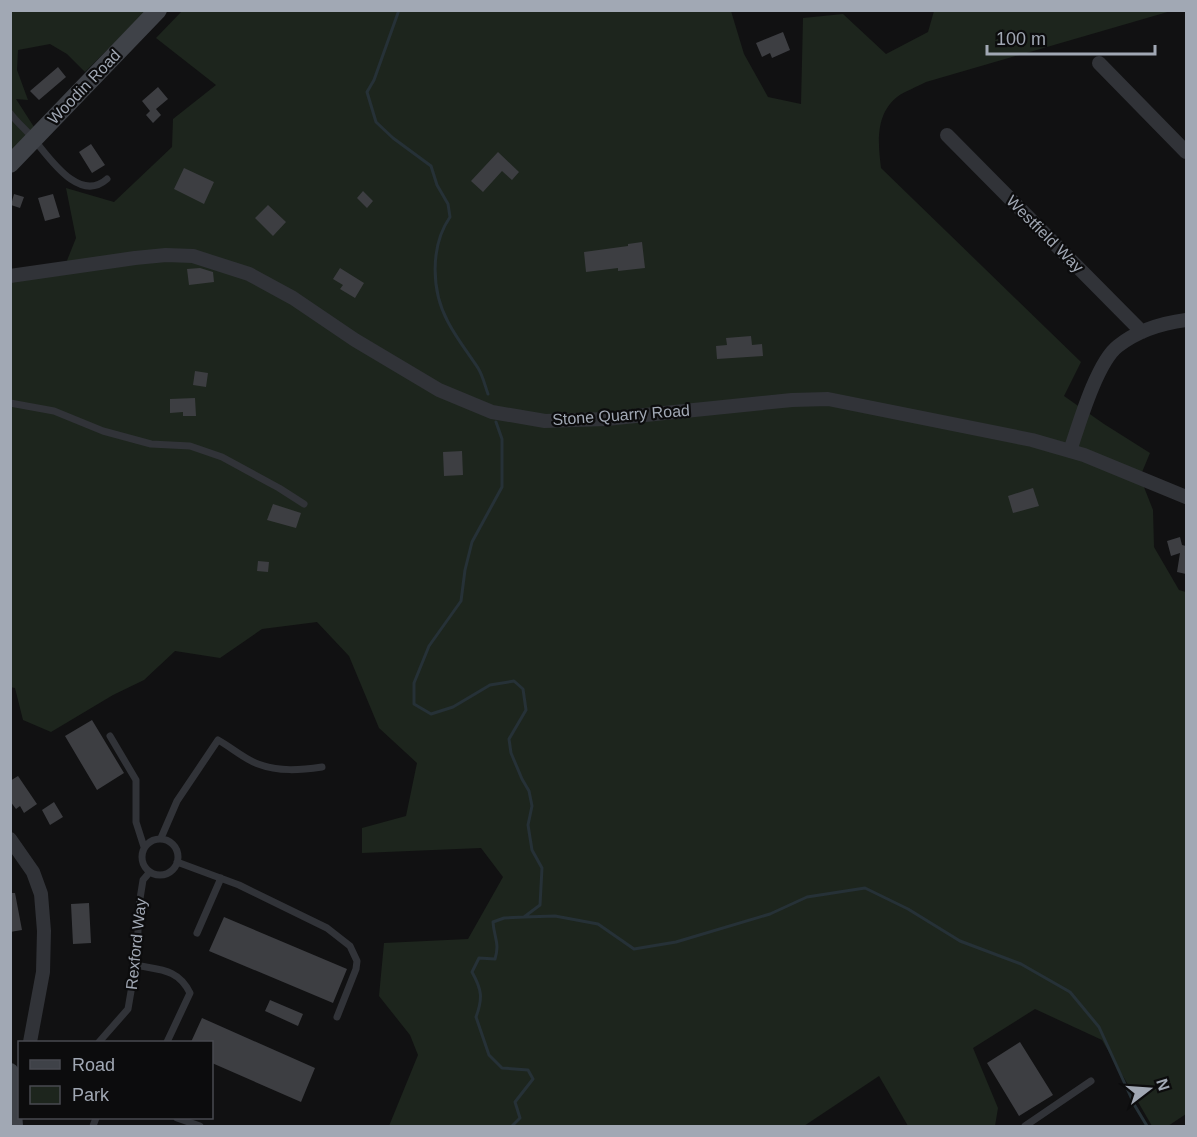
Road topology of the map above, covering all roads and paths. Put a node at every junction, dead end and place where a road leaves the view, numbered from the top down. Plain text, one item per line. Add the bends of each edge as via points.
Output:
1 (158, 10) edge
2 (1099, 63) dead end
3 (10, 113) edge
4 (947, 135) dead end
5 (34, 139) junction
6 (1186, 152) edge
7 (10, 164) edge
8 (107, 178) dead end
9 (10, 276) edge
10 (1186, 320) edge
11 (1142, 332) junction
12 (10, 403) edge
13 (1070, 451) junction
14 (1186, 497) edge
15 (304, 504) dead end
16 (110, 736) dead end
17 (322, 768) dead end
18 (161, 838) junction
19 (10, 839) edge
20 (144, 847) junction
21 (177, 862) junction
22 (149, 873) junction
23 (221, 878) junction
24 (197, 933) dead end
25 (135, 965) junction
26 (337, 1017) dead end
27 (30, 1041) edge
28 (100, 1041) edge
29 (167, 1041) edge
30 (13, 1079) edge
31 (1090, 1081) dead end
32 (180, 1119) edge
33 (14, 1126) edge
34 (200, 1126) edge
35 (1025, 1126) edge

1 - 5 street, Woodin Road
2 - 6 street
3 - 5 lane
4 - 11 street, Westfield Way
5 - 7 street, Woodin Road
5 - 8 lane via 68,177 85,186 100,185
9 - 13 street, Stone Quarry Road via 166,255 215,262 249,274 293,298 439,390 492,412 536,420 606,419 828,399
10 - 11 street
11 - 13 street via 1116,347 1107,359
12 - 15 lane via 54,411 150,444 190,446 222,457
13 - 14 street, Stone Quarry Road
16 - 20 lane, Rexford Way via 136,780 136,822
17 - 18 lane via 278,769 256,764 218,740 177,801
18 - 20 lane
18 - 21 lane via 177,849
19 - 27 street via 33,872 41,894 43,972
20 - 22 lane, Rexford Way via 141,856
21 - 22 lane, Rexford Way via 168,874
21 - 23 lane
22 - 25 lane, Rexford Way via 139,905
23 - 24 lane
23 - 26 lane via 327,928 350,946 356,969
25 - 28 lane, Rexford Way via 129,1009
25 - 29 lane via 178,977 189,993
30 - 33 street
31 - 35 lane
32 - 34 lane

